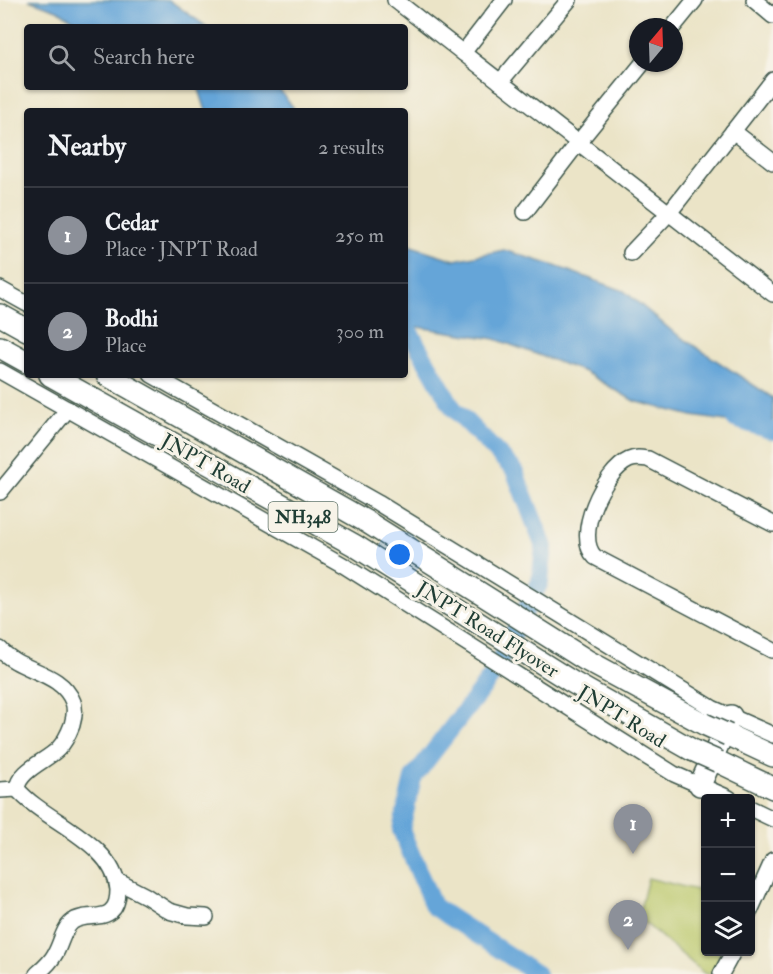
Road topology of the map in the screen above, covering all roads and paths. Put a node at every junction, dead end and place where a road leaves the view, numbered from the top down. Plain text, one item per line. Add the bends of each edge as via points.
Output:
1 (394, 0) edge
2 (504, 0) edge
3 (568, 0) edge
4 (754, 0) edge
5 (692, 1) edge
6 (773, 16) edge
7 (680, 18) edge
8 (463, 53) junction
9 (637, 72) edge
10 (773, 81) edge
11 (500, 82) junction
12 (733, 131) junction
13 (578, 143) junction
14 (773, 162) edge
15 (525, 213) dead end
16 (669, 213) junction
17 (631, 253) dead end
18 (0, 289) edge
19 (773, 294) edge
20 (24, 302) edge
21 (0, 315) edge
22 (24, 328) edge
23 (0, 347) edge
24 (24, 360) edge
25 (0, 370) edge
26 (55, 378) edge
27 (112, 378) edge
28 (157, 378) edge
29 (68, 409) junction
30 (0, 492) edge
31 (773, 524) edge
32 (0, 649) edge
33 (772, 653) edge
34 (729, 725) junction
35 (773, 735) edge
36 (773, 756) edge
37 (700, 785) junction
38 (773, 788) edge
39 (17, 789) junction
40 (0, 790) edge
41 (720, 794) edge
42 (755, 810) edge
43 (773, 819) edge
44 (773, 860) edge
45 (117, 881) junction
46 (754, 902) edge
47 (206, 917) dead end
48 (730, 956) edge
49 (37, 974) edge
50 (721, 974) edge

1 - 8 street
2 - 8 street
3 - 11 street
4 - 6 street
5 - 7 street
8 - 11 street
9 - 13 street
10 - 12 street
11 - 13 street
12 - 14 street
12 - 16 street
13 - 15 street
13 - 16 street
16 - 17 street
16 - 19 street
18 - 20 street
21 - 22 highway
23 - 24 highway
25 - 29 street, JNPT Road
26 - 38 highway, JNPT Road Flyover / NH348, bridge via 354,545 551,669 692,750
27 - 34 highway, JNPT Road Flyover / NH348, bridge via 367,522 566,647 704,724
28 - 34 street via 378,503 712,708
29 - 30 street
29 - 37 street, JNPT Road via 343,565 674,774
31 - 33 street via 648,459 637,458 617,470 597,496 586,538 589,552 595,557
32 - 39 street via 17,663 57,682 74,703 75,715 66,738 21,778
34 - 35 street
34 - 36 highway, JNPT Road Flyover / NH348
34 - 37 highway
37 - 41 street, JNPT Road
39 - 40 street
39 - 45 street via 91,846 104,858
42 - 43 street
44 - 46 street
45 - 47 street via 169,911
45 - 49 street via 118,896 111,911 72,921 51,961
48 - 50 street

